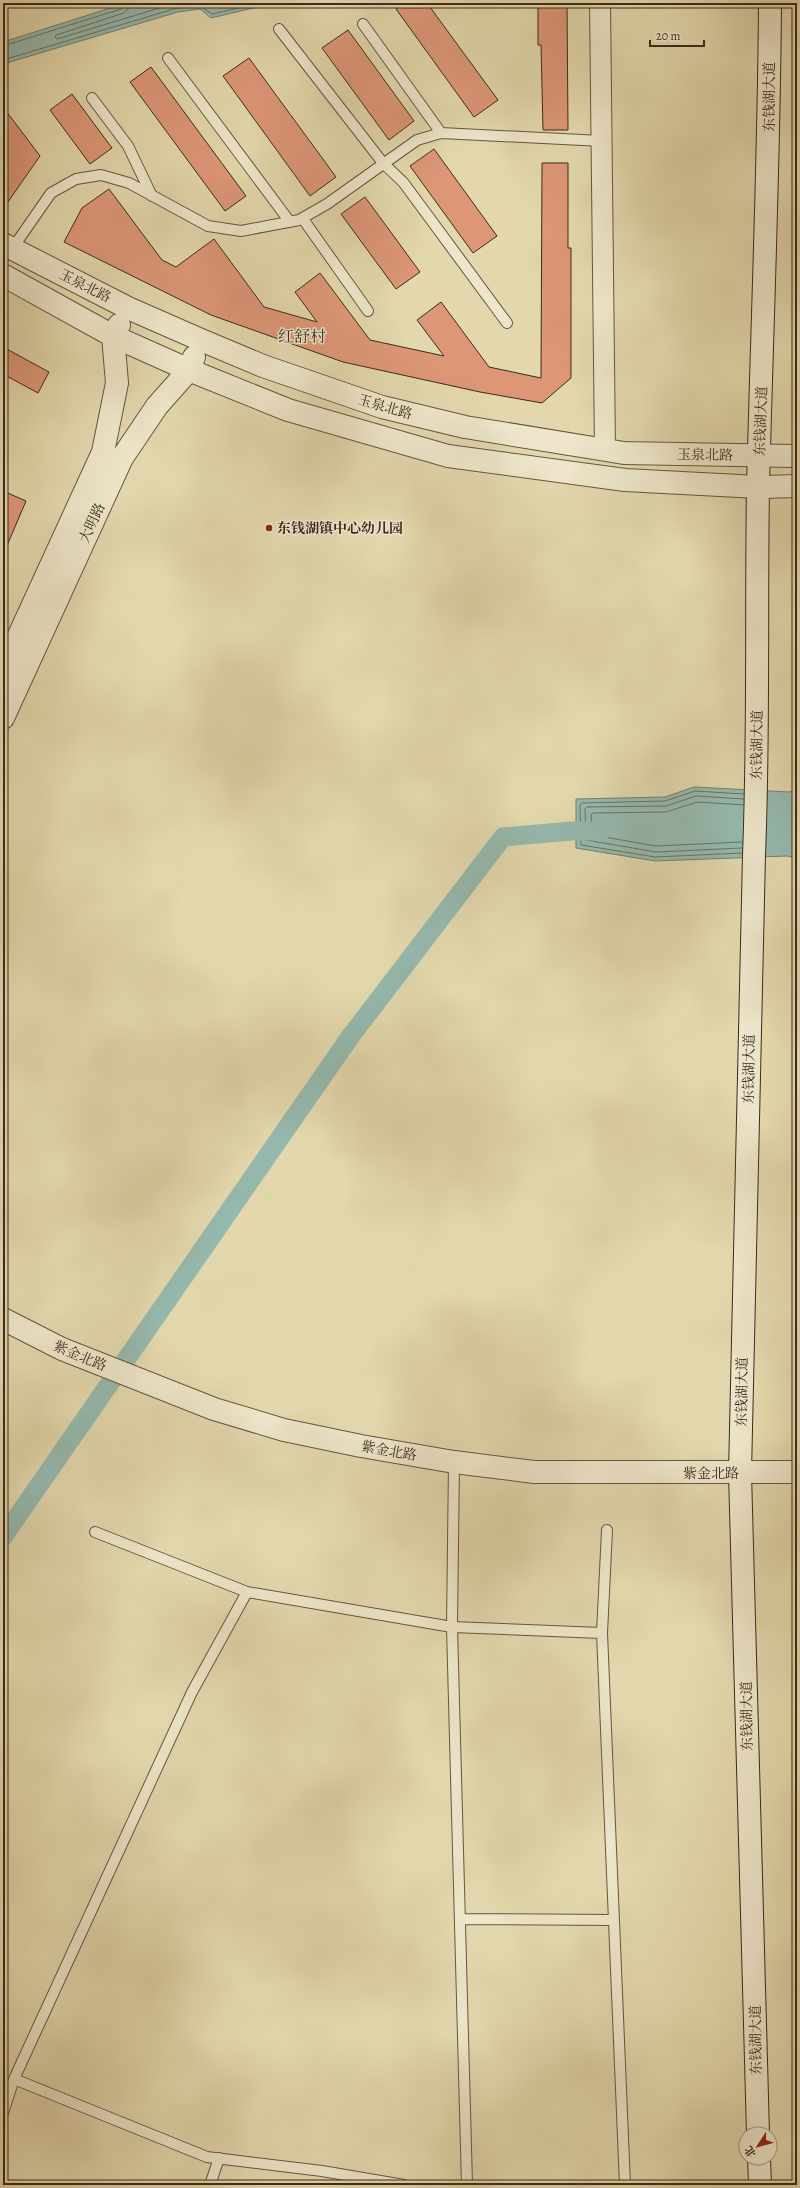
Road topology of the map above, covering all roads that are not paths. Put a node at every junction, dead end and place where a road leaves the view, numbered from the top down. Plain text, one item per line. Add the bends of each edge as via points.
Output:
1 (600, 3) edge
2 (770, 3) edge
3 (363, 24) dead end
4 (279, 29) dead end
5 (168, 58) dead end
6 (92, 98) dead end
7 (441, 133) junction
8 (602, 141) junction
9 (384, 163) junction
10 (152, 196) junction
11 (303, 219) junction
12 (290, 222) junction
13 (8, 246) edge
14 (3, 275) edge
15 (128, 308) junction
16 (368, 311) dead end
17 (507, 323) dead end
18 (113, 336) junction
19 (201, 340) junction
20 (189, 370) junction
21 (605, 450) junction
22 (760, 456) junction
23 (797, 456) edge
24 (796, 486) edge
25 (758, 487) junction
26 (3, 670) edge
27 (3, 718) edge
28 (3, 1319) edge
29 (454, 1462) junction
30 (790, 1472) edge
31 (740, 1473) junction
32 (607, 1530) dead end
33 (95, 1532) dead end
34 (247, 1592) junction
35 (452, 1627) junction
36 (602, 1633) junction
37 (460, 1918) junction
38 (614, 1920) junction
39 (14, 2079) junction
40 (3, 2113) edge
41 (758, 2126) edge
42 (220, 2158) junction
43 (759, 2166) edge
44 (210, 2185) edge
45 (404, 2185) edge
46 (468, 2185) edge
47 (625, 2185) edge
48 (760, 2185) edge

1 - 8 street
2 - 22 street, 东钱湖大道 via 769,140
3 - 7 lane
4 - 9 lane
5 - 12 lane
6 - 10 lane via 128,146
7 - 8 lane
7 - 9 lane via 417,140
8 - 21 street
9 - 11 lane
9 - 17 lane via 403,182
10 - 12 lane via 208,226 241,231
10 - 13 lane via 129,183 101,176 76,178 51,193
11 - 12 lane
11 - 16 lane
13 - 15 street, 玉泉北路
14 - 18 street, 玉泉北路
15 - 18 street
15 - 19 street, 玉泉北路
18 - 20 street, 玉泉北路
18 - 26 street, 大明路 via 117,383 102,452
19 - 20 street, 大明路
19 - 21 street, 玉泉北路 via 263,366 382,407 465,427
20 - 25 street, 玉泉北路 via 288,410 448,456 625,480
20 - 27 street, 大明路 via 157,406 122,458
21 - 22 street, 玉泉北路 via 624,453
22 - 23 street, 玉泉北路
22 - 25 street, 东钱湖大道
24 - 25 street, 玉泉北路
25 - 31 street, 东钱湖大道 via 757,771
28 - 29 street, 紫金北路 via 62,1349 150,1386 214,1409 284,1430
29 - 31 street, 紫金北路 via 534,1472
29 - 35 lane
30 - 31 street, 紫金北路
31 - 41 street, 东钱湖大道
32 - 36 lane
33 - 34 lane
34 - 35 lane
34 - 39 lane via 192,1692
35 - 36 lane
35 - 37 lane
36 - 38 lane
37 - 38 lane
37 - 46 lane
38 - 47 lane
39 - 40 lane
39 - 42 lane via 207,2157
42 - 44 lane
42 - 45 lane
43 - 48 street

